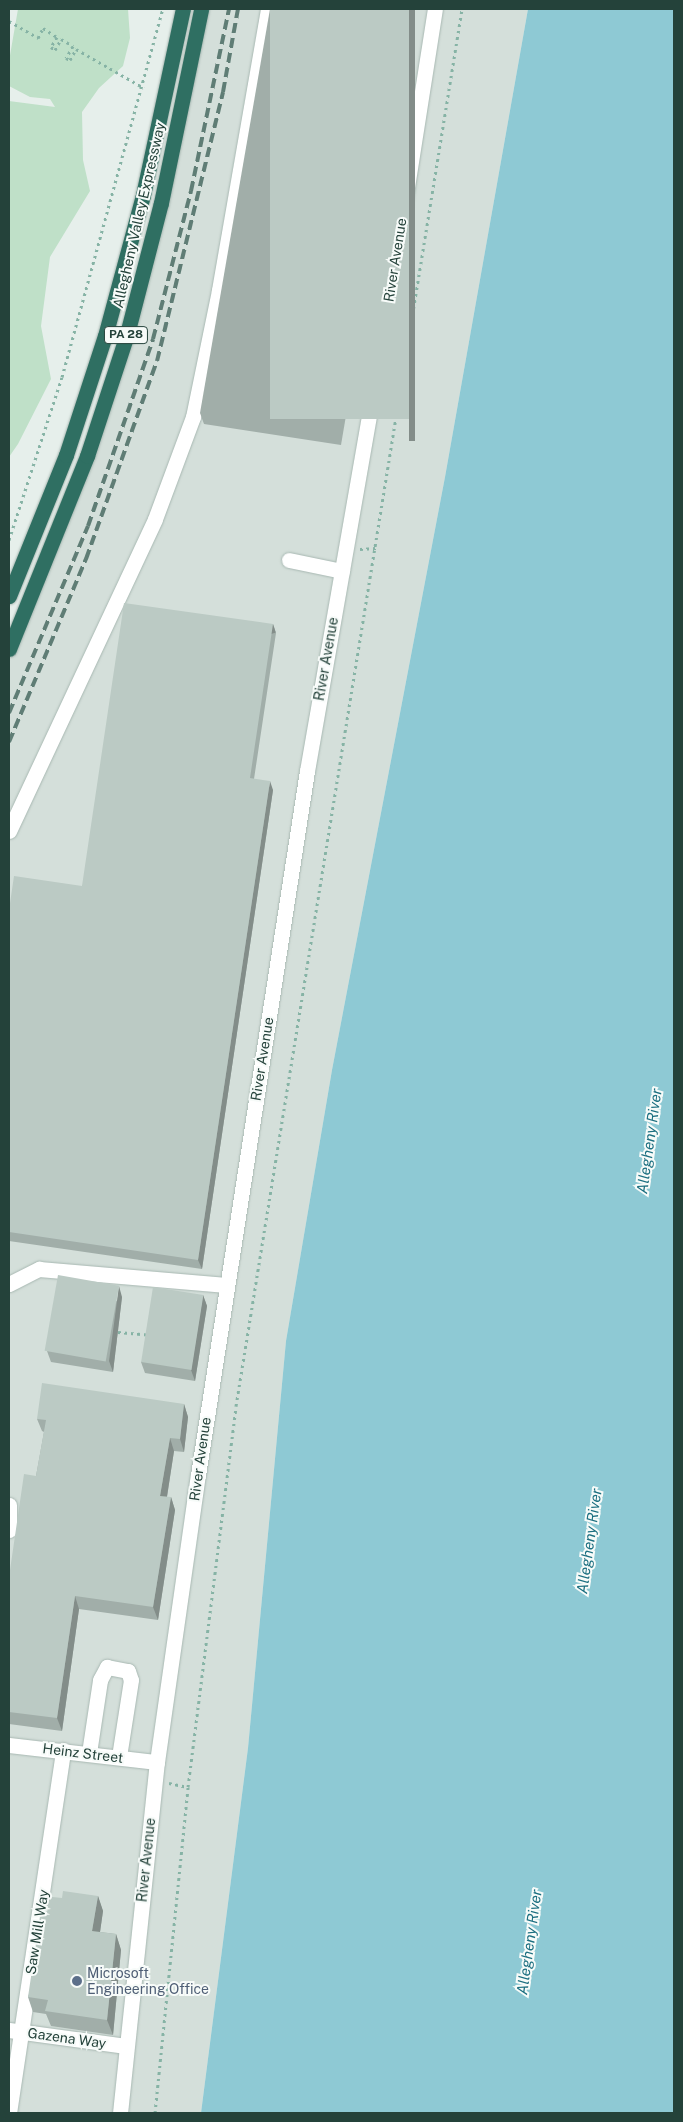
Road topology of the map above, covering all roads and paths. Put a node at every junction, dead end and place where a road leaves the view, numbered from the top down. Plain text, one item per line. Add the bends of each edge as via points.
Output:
1 (163, 9) edge
2 (183, 9) edge
3 (201, 9) edge
4 (268, 9) edge
5 (435, 9) edge
6 (462, 9) edge
7 (9, 21) edge
8 (144, 88) junction
9 (9, 540) edge
10 (289, 560) dead end
11 (342, 571) junction
12 (9, 596) edge
13 (9, 648) edge
14 (9, 831) edge
15 (9, 1284) edge
16 (226, 1285) junction
17 (118, 1332) dead end
18 (151, 1336) edge
19 (9, 1505) edge
20 (9, 1530) edge
21 (9, 1745) edge
22 (63, 1750) junction
23 (89, 1753) junction
24 (119, 1757) junction
25 (157, 1762) junction
26 (15, 2031) edge
27 (126, 2046) junction
28 (9, 2113) edge
29 (120, 2113) edge
30 (155, 2113) edge

1 - 8 path
2 - 12 highway, Allegheny Valley Expressway / PA 28 via 143,195 104,336 66,454
3 - 13 highway, Allegheny Valley Expressway / PA 28 via 161,203 127,334 87,456
4 - 14 street via 219,290 192,417 148,537
5 - 11 street, River Avenue
6 - 30 path via 236,1406 188,1786
7 - 8 path via 38,38 43,28 57,37 51,48 54,50 61,39 73,46 66,58 70,60 76,48
8 - 9 path via 62,377
10 - 11 street
11 - 16 street, River Avenue
15 - 16 street via 39,1269
16 - 25 street, River Avenue
17 - 18 path
19 - 20 street
21 - 22 street, Heinz Street
22 - 23 street, Heinz Street
22 - 26 street, Saw Mill Way
23 - 24 street, Heinz Street
23 - 24 street via 100,1680 107,1667 128,1671 132,1680
24 - 25 street, Heinz Street
25 - 27 street, River Avenue
26 - 27 street, Gazena Way
26 - 28 street, Saw Mill Way
27 - 29 street, River Avenue

